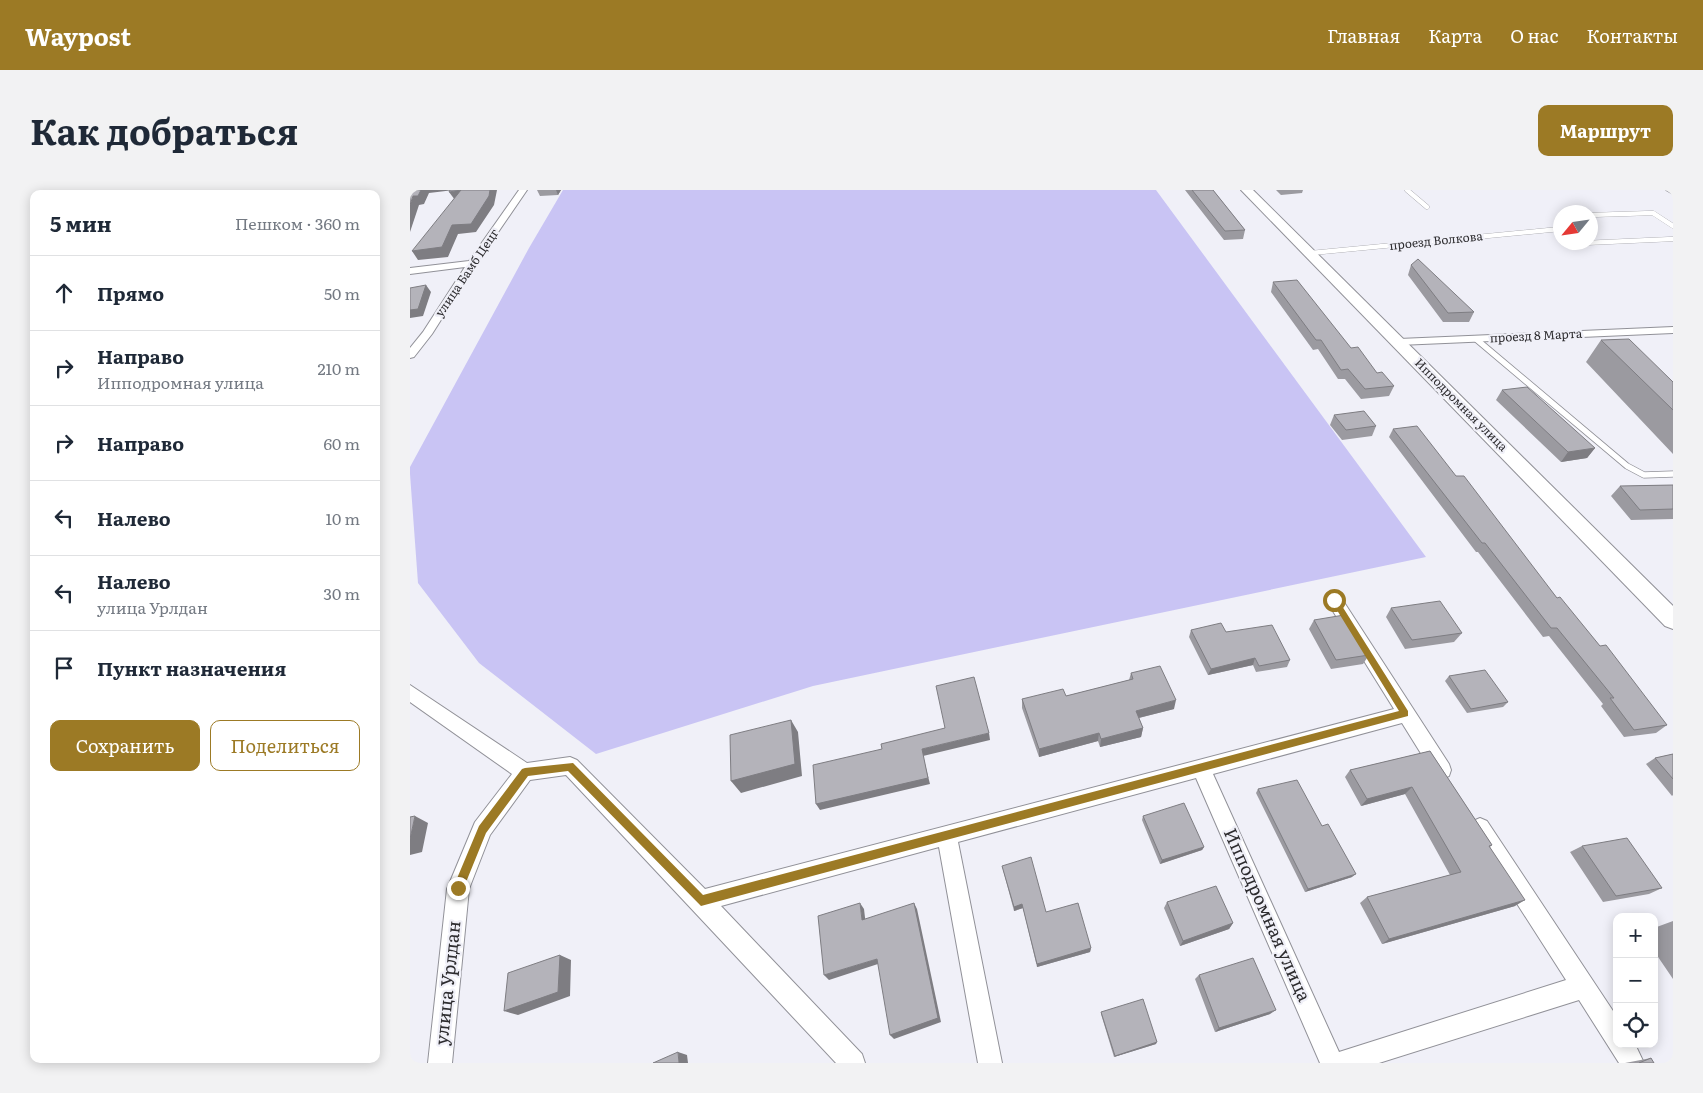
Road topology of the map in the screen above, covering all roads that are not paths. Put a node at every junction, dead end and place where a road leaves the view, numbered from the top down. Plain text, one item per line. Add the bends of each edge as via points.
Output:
1 (523, 190) edge
2 (1248, 190) edge
3 (1407, 190) edge
4 (1670, 190) edge
5 (1673, 192) edge
6 (1427, 206) dead end
7 (1598, 215) edge
8 (1673, 226) edge
9 (1553, 230) edge
10 (1673, 239) edge
11 (1598, 242) edge
12 (1311, 253) junction
13 (472, 263) junction
14 (410, 272) edge
15 (1673, 330) edge
16 (426, 334) junction
17 (410, 337) edge
18 (1476, 339) junction
19 (1399, 342) junction
20 (410, 355) edge
21 (1673, 474) edge
22 (1334, 600) dead end
23 (1673, 620) edge
24 (410, 692) edge
25 (1405, 714) junction
26 (1201, 768) junction
27 (525, 772) junction
28 (1454, 788) edge
29 (1470, 813) edge
30 (947, 835) junction
31 (701, 901) junction
32 (1585, 986) junction
33 (1613, 1032) edge
34 (1623, 1048) edge
35 (440, 1063) edge
36 (853, 1063) edge
37 (990, 1063) edge
38 (1332, 1063) edge
39 (1341, 1063) edge
40 (1632, 1063) edge

1 - 13 street, улица Бамб Цецг
2 - 12 main road, Ипподромная улица
3 - 6 lane
4 - 5 street
7 - 8 lane via 1653,213
9 - 12 lane, проезд Волкова
10 - 11 lane
12 - 19 main road, Ипподромная улица
13 - 14 street
13 - 16 street, улица Бамб Цецг
15 - 18 street, проезд 8 Марта
16 - 17 street
16 - 20 street, улица Бамб Цецг
18 - 19 street, проезд 8 Марта
18 - 21 lane via 1627,466 1644,475
19 - 23 main road, Ипподромная улица
22 - 25 street
24 - 27 street
25 - 26 street
25 - 28 street
26 - 30 street
26 - 38 street, Ипподромная улица
27 - 31 street via 570,766
27 - 35 street, улица Урлдан via 482,830 458,888
29 - 32 street
30 - 31 street
30 - 37 street
31 - 36 street
32 - 33 street
32 - 39 street
34 - 40 street

